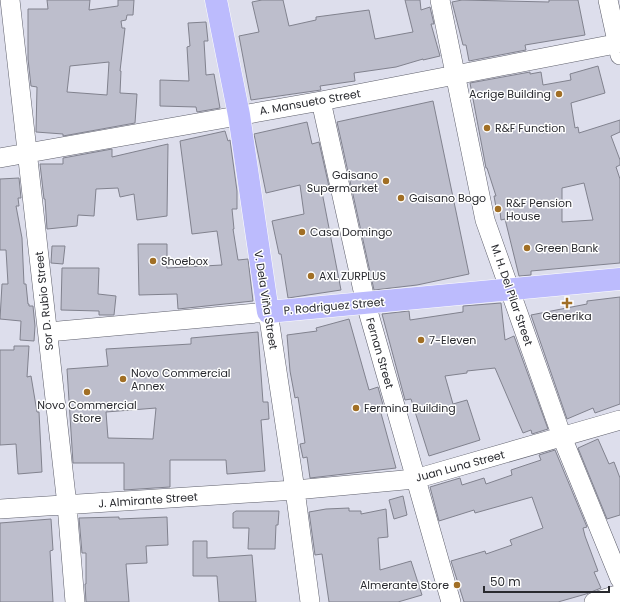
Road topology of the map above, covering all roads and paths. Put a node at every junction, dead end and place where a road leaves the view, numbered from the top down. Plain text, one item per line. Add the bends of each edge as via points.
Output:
1 (10, 0) edge
2 (216, 0) edge
3 (440, 0) edge
4 (608, 0) edge
5 (619, 47) edge
6 (456, 74) junction
7 (321, 101) junction
8 (239, 115) junction
9 (27, 153) junction
10 (0, 158) edge
11 (620, 279) edge
12 (509, 289) junction
13 (366, 304) junction
14 (268, 312) junction
15 (48, 332) junction
16 (620, 420) edge
17 (562, 437) junction
18 (415, 479) junction
19 (295, 490) junction
20 (67, 505) junction
21 (0, 509) edge
22 (620, 579) edge
23 (620, 594) edge
24 (75, 602) edge
25 (310, 602) edge
26 (451, 602) edge
27 (594, 602) edge

1 - 9 street, Sor D. Rubio Street
2 - 8 main road, V. Dela Viña Street
3 - 6 street, M. H. Del Pilar Street
4 - 5 street
5 - 6 street, A. Mansueto Street
6 - 7 street, A. Mansueto Street
6 - 12 street, M. H. Del Pilar Street via 485,220
7 - 8 street, A. Mansueto Street
7 - 13 street, Fernan Street
8 - 9 street, A. Mansueto Street
8 - 14 main road, V. Dela Viña Street
9 - 10 street, A. Mansueto Street
9 - 15 street, Sor D. Rubio Street
11 - 12 main road, P. Rodriguez Street
12 - 13 main road, P. Rodriguez Street
12 - 17 street, M. H. Del Pilar Street
13 - 14 main road, P. Rodriguez Street
13 - 18 street, Fernan Street
14 - 15 street, P. Rodriguez Street
14 - 19 street, V. Dela Viña Street
15 - 20 street, Sor D. Rubio Street
16 - 17 street, Juan Luna Street
17 - 18 street, Juan Luna Street
17 - 22 street, M. H. Del Pilar Street
18 - 19 street, Juan Luna Street
18 - 26 street, Fernan Street
19 - 20 street, J. Almirante Street
19 - 25 street, V. Dela Viña Street
20 - 21 street, J. Almirante Street
20 - 24 street, Sor D. Rubio Street
23 - 27 street

